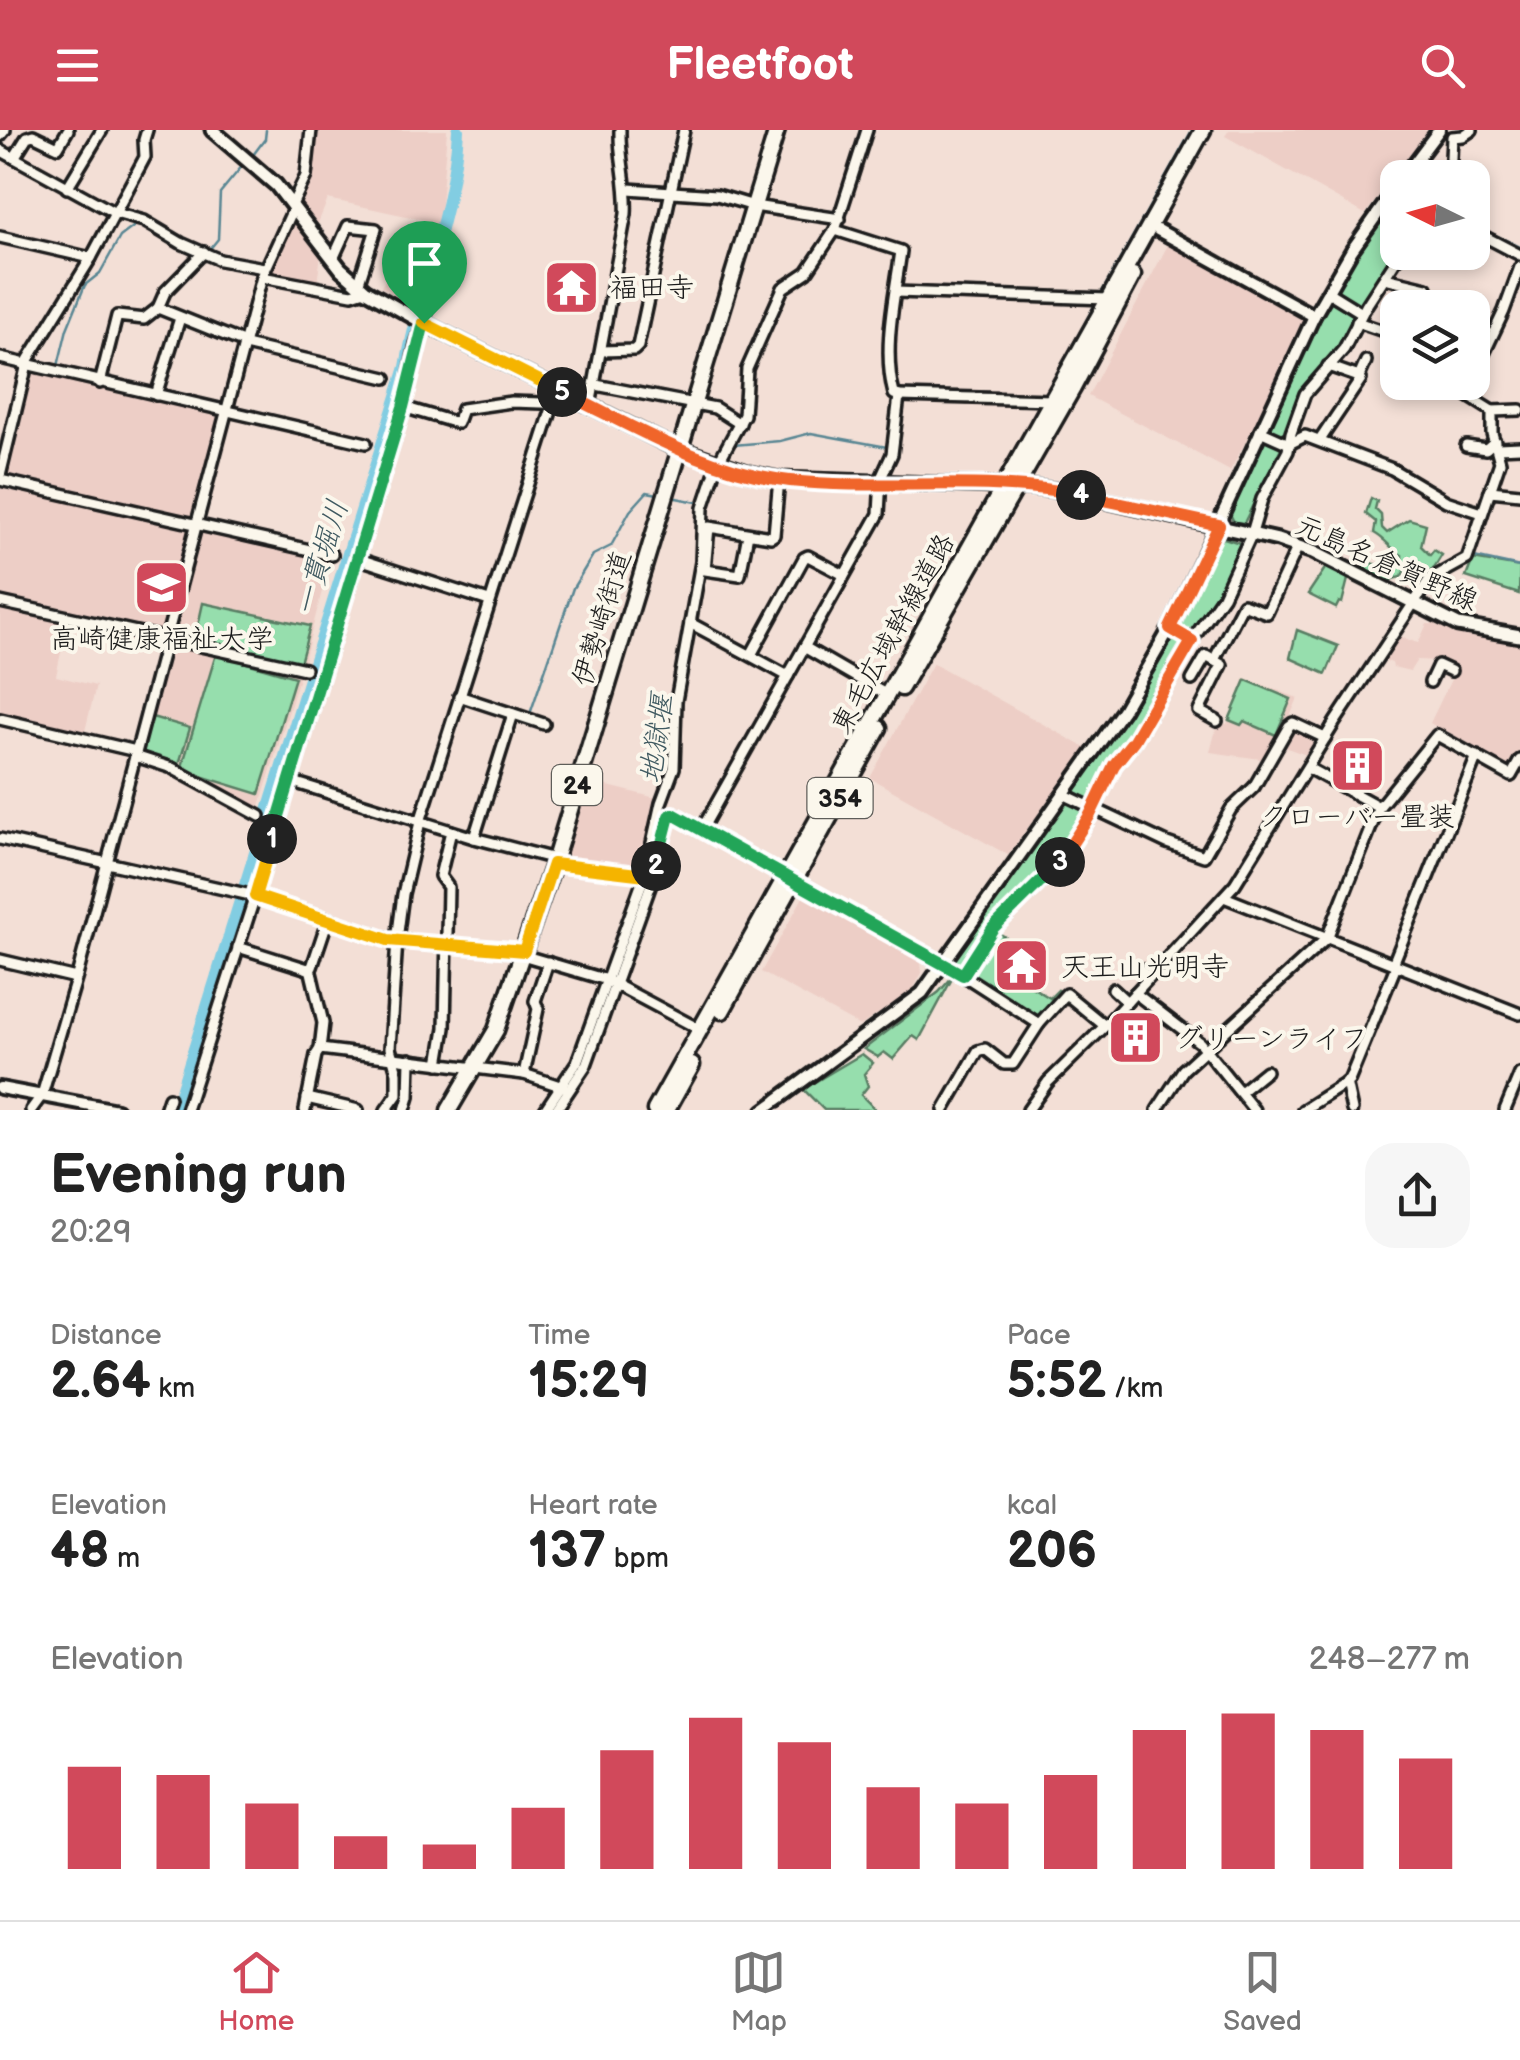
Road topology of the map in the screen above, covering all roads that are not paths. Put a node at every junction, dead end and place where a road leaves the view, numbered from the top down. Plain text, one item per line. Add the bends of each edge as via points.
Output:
1 (5, 130) edge
2 (68, 130) edge
3 (102, 130) edge
4 (212, 130) edge
5 (311, 130) edge
6 (620, 130) edge
7 (684, 130) edge
8 (777, 130) edge
9 (867, 130) edge
10 (1203, 130) edge
11 (1214, 130) edge
12 (1439, 130) edge
13 (1472, 130) edge
14 (143, 132) edge
15 (0, 136) edge
16 (0, 150) edge
17 (14, 158) junction
18 (1416, 160) edge
19 (1451, 160) edge
20 (67, 188) junction
21 (628, 189) junction
22 (672, 190) junction
23 (293, 206) junction
24 (754, 206) junction
25 (1380, 210) edge
26 (116, 213) junction
27 (840, 219) junction
28 (835, 230) junction
29 (1158, 230) junction
30 (0, 237) edge
31 (1490, 239) edge
32 (204, 252) junction
33 (1520, 255) edge
34 (91, 258) junction
35 (333, 258) junction
36 (445, 260) dead end
37 (1520, 267) edge
38 (1390, 270) edge
39 (263, 273) junction
40 (1385, 278) junction
41 (361, 288) junction
42 (1427, 288) dead end
43 (896, 292) junction
44 (1328, 292) junction
45 (1108, 299) junction
46 (158, 308) junction
47 (1314, 316) junction
48 (1360, 317) junction
49 (180, 318) junction
50 (423, 323) junction
51 (1380, 327) edge
52 (1490, 342) edge
53 (245, 344) junction
54 (602, 351) junction
55 (0, 358) edge
56 (1366, 361) dead end
57 (26, 364) junction
58 (1328, 366) junction
59 (386, 378) dead end
60 (1362, 379) dead end
61 (100, 383) junction
62 (596, 385) junction
63 (156, 395) junction
64 (899, 396) junction
65 (1053, 400) junction
66 (1474, 400) edge
67 (584, 403) junction
68 (693, 404) junction
69 (554, 405) junction
70 (403, 407) junction
71 (1520, 410) edge
72 (1492, 411) junction
73 (227, 412) junction
74 (740, 424) junction
75 (1260, 431) junction
76 (1320, 440) junction
77 (366, 443) dead end
78 (1290, 444) junction
79 (1497, 444) junction
80 (1466, 446) dead end
81 (1520, 447) edge
82 (678, 449) junction
83 (718, 463) junction
84 (0, 478) edge
85 (779, 479) junction
86 (881, 483) junction
87 (1009, 487) junction
88 (1490, 490) junction
89 (1520, 494) edge
90 (1482, 513) junction
91 (197, 524) junction
92 (1219, 525) junction
93 (1252, 533) junction
94 (748, 534) junction
95 (706, 536) junction
96 (1298, 546) junction
97 (332, 555) dead end
98 (356, 558) junction
99 (844, 574) junction
100 (1223, 596) junction
101 (489, 601) junction
102 (0, 602) edge
103 (1243, 604) junction
104 (1414, 604) junction
105 (690, 623) junction
106 (1170, 628) junction
107 (1520, 636) edge
108 (166, 639) junction
109 (1192, 641) junction
110 (804, 647) junction
111 (751, 655) junction
112 (1214, 660) junction
113 (305, 669) dead end
114 (1451, 671) dead end
115 (788, 676) junction
116 (1192, 680) dead end
117 (1430, 682) dead end
118 (887, 695) junction
119 (459, 696) junction
120 (514, 714) junction
121 (0, 720) edge
122 (1216, 720) dead end
123 (544, 724) dead end
124 (1326, 738) junction
125 (136, 753) junction
126 (1477, 756) junction
127 (1520, 760) edge
128 (1308, 768) junction
129 (290, 782) junction
130 (1063, 794) junction
131 (1379, 806) junction
132 (1091, 809) junction
133 (260, 816) dead end
134 (420, 822) junction
135 (702, 829) junction
136 (452, 832) junction
137 (474, 838) junction
138 (0, 839) edge
139 (554, 862) junction
140 (106, 864) junction
141 (649, 875) junction
142 (788, 878) junction
143 (254, 896) junction
144 (1224, 896) junction
145 (328, 919) junction
146 (1327, 938) junction
147 (396, 940) junction
148 (446, 943) junction
149 (238, 947) junction
150 (523, 953) junction
151 (0, 960) edge
152 (548, 962) junction
153 (940, 965) junction
154 (1394, 965) junction
155 (310, 968) junction
156 (1133, 968) dead end
157 (963, 975) junction
158 (1149, 977) junction
159 (76, 978) junction
160 (611, 982) junction
161 (1113, 988) dead end
162 (1131, 997) junction
163 (1520, 1014) edge
164 (1040, 1024) junction
165 (1105, 1026) junction
166 (701, 1030) junction
167 (1206, 1049) junction
168 (320, 1050) junction
169 (390, 1057) junction
170 (410, 1060) junction
171 (439, 1064) junction
172 (476, 1067) junction
173 (1266, 1071) dead end
174 (524, 1074) junction
175 (1520, 1074) edge
176 (1346, 1082) junction
177 (0, 1088) edge
178 (566, 1088) junction
179 (1240, 1092) junction
180 (42, 1095) junction
181 (169, 1098) dead end
182 (308, 1098) junction
183 (777, 1100) joint
184 (1034, 1108) edge
185 (1162, 1109) edge
186 (30, 1110) edge
187 (117, 1110) edge
188 (165, 1110) edge
189 (186, 1110) edge
190 (305, 1110) edge
191 (358, 1110) edge
192 (386, 1110) edge
193 (405, 1110) edge
194 (449, 1110) edge
195 (545, 1110) edge
196 (556, 1110) edge
197 (655, 1110) edge
198 (667, 1110) edge
199 (763, 1110) edge
200 (945, 1110) edge
201 (1254, 1110) edge
202 (1303, 1110) edge
203 (1352, 1110) edge
204 (1505, 1110) edge

1 - 15 street
2 - 17 street via 58,146 27,137
3 - 20 street
4 - 23 main road, 元島名倉賀野線
5 - 23 street via 306,176
6 - 21 street
7 - 22 street
8 - 24 main road, 伊勢崎街道 / 24
9 - 27 street
10 - 45 main road, 東毛広域幹線道路 / 354
11 - 29 main road, 東毛広域幹線道路 / 354
12 - 18 street
13 - 19 street via 1452,137
14 - 26 street via 146,156
16 - 17 street
17 - 20 street
20 - 26 street
21 - 22 street
21 - 54 street
22 - 24 street
22 - 54 street via 638,346
23 - 35 main road, 元島名倉賀野線
23 - 39 street
24 - 27 street
24 - 68 main road, 伊勢崎街道 / 24
25 - 44 street
26 - 32 street
26 - 34 street
27 - 28 street
28 - 43 street via 902,252
28 - 74 street via 807,272 779,295 746,370
29 - 47 street
29 - 87 main road, 東毛広域幹線道路 / 354 via 1073,388
30 - 34 street
31 - 33 street
32 - 39 street
32 - 46 street
34 - 57 street
35 - 41 main road, 元島名倉賀野線
35 - 41 street via 348,226 376,230
36 - 50 street
37 - 52 street
38 - 40 street
39 - 41 street via 352,294
39 - 53 street
40 - 42 street
40 - 48 street
41 - 50 main road, 元島名倉賀野線
43 - 45 street
43 - 64 street via 890,369
44 - 47 street
44 - 48 street
45 - 65 main road, 東毛広域幹線道路 / 354
46 - 49 street
46 - 61 street via 141,320 117,316
47 - 75 street
48 - 51 street
48 - 58 street
49 - 53 street
49 - 63 street
50 - 67 main road, 元島名倉賀野線
50 - 70 street
53 - 59 street
53 - 73 street
54 - 62 street
55 - 57 street
56 - 58 street via 1359,377
57 - 61 street
57 - 84 street
58 - 78 street via 1305,394
60 - 76 street
61 - 63 street
62 - 67 street
62 - 68 street
63 - 73 street
64 - 65 street
64 - 86 street
65 - 87 main road, 東毛広域幹線道路 / 354
66 - 72 street
67 - 69 street
67 - 82 main road, 元島名倉賀野線
68 - 74 street via 721,410
68 - 82 main road, 伊勢崎街道 / 24
69 - 70 street via 462,409 457,423
69 - 101 street
70 - 98 street
71 - 72 street
72 - 79 street
73 - 77 street
73 - 91 street
74 - 83 street
75 - 78 street
75 - 92 street
76 - 78 street via 1305,436
76 - 90 street
78 - 93 street
79 - 80 street
79 - 81 street
79 - 88 street via 1500,462
82 - 83 main road, 元島名倉賀野線
82 - 139 main road, 伊勢崎街道 / 24
83 - 85 main road, 元島名倉賀野線
83 - 95 street via 704,500
84 - 91 street
85 - 86 main road, 元島名倉賀野線
85 - 94 street via 774,535
86 - 87 main road, 元島名倉賀野線
86 - 99 street via 877,520
87 - 92 main road, 元島名倉賀野線 via 1062,491
87 - 118 main road, 東毛広域幹線道路 / 354
87 - 142 main road, 東毛広域幹線道路 / 354
88 - 89 street
88 - 90 street
90 - 104 street via 1467,559 1429,580
91 - 97 street
91 - 108 street
92 - 93 main road, 元島名倉賀野線
92 - 106 street
93 - 96 main road, 元島名倉賀野線
93 - 100 street
94 - 95 street via 709,527
94 - 95 street via 740,575 705,570
95 - 105 street
96 - 103 street via 1267,613
96 - 104 main road, 元島名倉賀野線
98 - 101 street
98 - 129 street
99 - 110 street
99 - 111 street via 804,558
100 - 103 street
100 - 109 street
101 - 119 street
102 - 108 street
103 - 112 street
104 - 107 main road, 元島名倉賀野線 via 1458,625
104 - 124 street
105 - 111 street
105 - 141 street via 676,700 674,768
106 - 109 street
106 - 130 street
108 - 113 street
108 - 125 street
109 - 132 street
110 - 115 street
110 - 118 street
111 - 115 street
112 - 116 street via 1206,656
112 - 122 street via 1222,665 1198,711
114 - 117 street via 1438,665
115 - 135 street
118 - 142 main road, 東毛広域幹線道路 / 354
119 - 120 street
119 - 134 street
120 - 123 street
120 - 137 street
121 - 125 street
124 - 128 street
124 - 132 street via 1288,726 1254,788 1231,809 1204,856
125 - 133 street
125 - 140 street
126 - 127 street via 1511,776
126 - 131 street via 1437,735
126 - 154 street
128 - 131 street
128 - 144 street
129 - 134 street
129 - 143 street
130 - 132 street
130 - 153 street
131 - 146 street
132 - 157 street via 1061,861 993,928
134 - 136 street
134 - 147 street
135 - 141 street via 669,816
135 - 142 street
136 - 137 street
136 - 148 street via 440,876 448,888
137 - 139 street
138 - 140 street
139 - 141 street
139 - 150 main road, 伊勢崎街道 / 24
140 - 143 street
140 - 159 street
141 - 160 street
142 - 153 street
142 - 166 main road, 東毛広域幹線道路 / 354
142 - 198 main road, 東毛広域幹線道路 / 354
143 - 145 street
143 - 149 street
144 - 146 street
144 - 158 street
145 - 147 street
145 - 155 street
146 - 154 street
146 - 167 street
147 - 148 street
147 - 169 street
148 - 150 street
148 - 171 street
149 - 155 street
149 - 189 street
150 - 152 street
150 - 172 main road, 伊勢崎街道 / 24
151 - 159 street
152 - 160 street
152 - 174 street via 534,1002
153 - 157 street
153 - 183 street via 922,993
154 - 163 street
154 - 176 street
155 - 168 street via 323,1024
156 - 158 street
157 - 164 street
158 - 162 street
159 - 180 street
160 - 166 street
160 - 178 street via 586,1065
161 - 162 street
162 - 165 street
162 - 167 street
164 - 165 street via 1066,994
164 - 200 street via 1013,1064 978,1051
165 - 184 street via 1048,1082
166 - 197 main road, 東毛広域幹線道路 / 354
167 - 179 street
167 - 185 street via 1183,1070
168 - 169 street
168 - 182 street
169 - 170 street
169 - 192 street via 397,1095
170 - 171 street
170 - 193 street
171 - 172 street
172 - 174 street
172 - 194 main road, 伊勢崎街道 / 24
173 - 179 street
174 - 178 street
175 - 204 street
176 - 202 street
176 - 203 street
177 - 180 street
178 - 195 street
178 - 196 street
179 - 201 street
180 - 186 street
180 - 187 street
181 - 188 street
182 - 190 street
182 - 191 street
183 - 199 street

